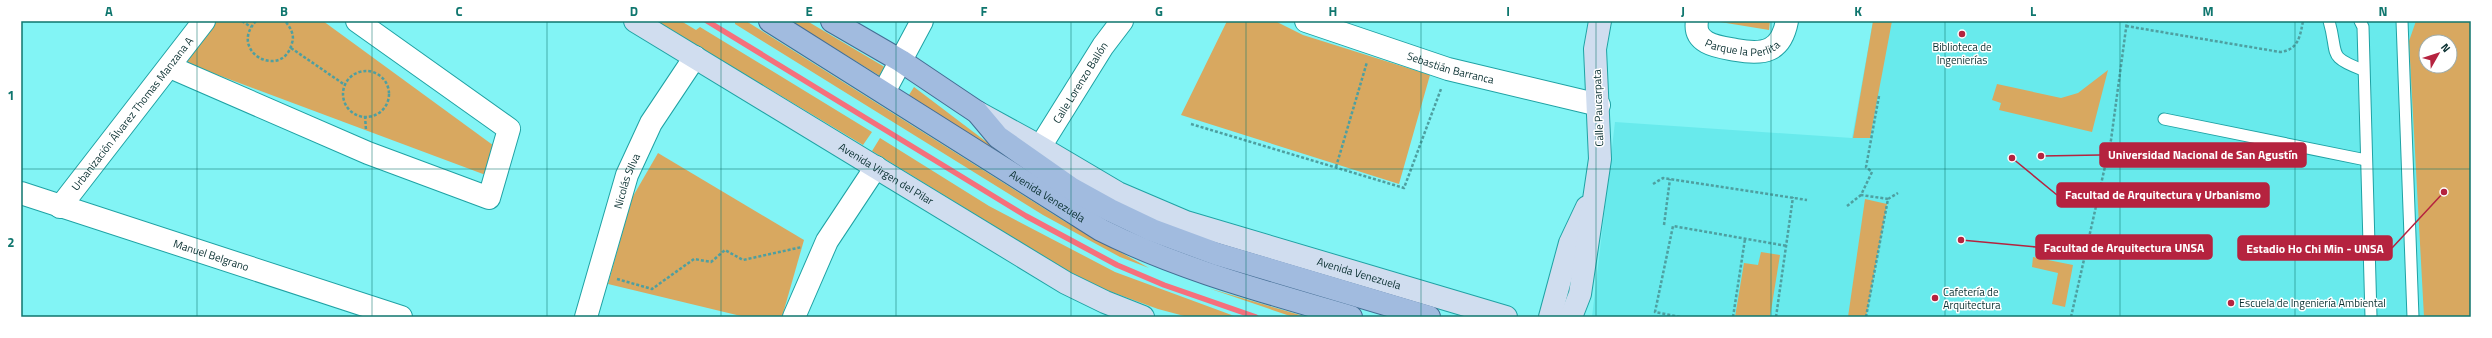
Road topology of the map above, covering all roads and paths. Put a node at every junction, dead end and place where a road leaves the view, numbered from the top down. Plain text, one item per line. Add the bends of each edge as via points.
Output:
1 (204, 21) edge
2 (242, 21) edge
3 (256, 21) edge
4 (285, 21) edge
5 (357, 21) edge
6 (635, 21) edge
7 (770, 21) edge
8 (832, 21) edge
9 (922, 21) edge
10 (1122, 21) edge
11 (1306, 21) edge
12 (1600, 21) edge
13 (1697, 21) edge
14 (1787, 21) edge
15 (2127, 21) edge
16 (2303, 21) edge
17 (2329, 21) edge
18 (2360, 21) edge
19 (2402, 21) edge
20 (2126, 26) junction
21 (251, 27) junction
22 (1372, 44) junction
23 (291, 48) junction
24 (695, 57) junction
25 (901, 61) junction
26 (170, 67) junction
27 (1448, 69) junction
28 (2364, 70) junction
29 (345, 85) junction
30 (884, 92) junction
31 (1879, 96) dead end
32 (1599, 105) junction
33 (976, 112) junction
34 (2164, 119) dead end
35 (1190, 124) dead end
36 (1040, 147) junction
37 (2366, 160) junction
38 (876, 167) junction
39 (1336, 167) junction
40 (1670, 179) junction
41 (1653, 184) dead end
42 (21, 193) edge
43 (1898, 194) dead end
44 (1593, 195) junction
45 (1861, 195) junction
46 (1793, 197) junction
47 (1888, 198) junction
48 (1807, 200) dead end
49 (1847, 206) dead end
50 (60, 207) junction
51 (1664, 225) dead end
52 (1745, 239) junction
53 (827, 241) junction
54 (1787, 246) junction
55 (600, 273) junction
56 (401, 317) edge
57 (586, 317) edge
58 (794, 317) edge
59 (1143, 317) edge
60 (1351, 317) edge
61 (1429, 317) edge
62 (1506, 317) edge
63 (1550, 317) edge
64 (1571, 317) edge
65 (1680, 317) edge
66 (1733, 317) edge
67 (1776, 317) edge
68 (1866, 317) edge
69 (2071, 317) edge
70 (2371, 317) edge
71 (2413, 317) edge

1 - 26 street, Urbanización Álvarez Thomas Manzana A
2 - 21 path
3 - 21 path
4 - 23 path via 292,33
5 - 26 street via 509,129 488,198 368,153
6 - 24 main road, Avenida Virgen del Pilar
7 - 30 main road, Avenida Venezuela
8 - 25 main road, Avenida Venezuela
9 - 25 street
10 - 36 street, Calle Lorenzo Ballón via 1103,46
11 - 22 street, Sebastián Barranca
12 - 32 main road, Calle Paucarpata via 1595,49
13 - 14 street, Parque la Perlita via 1700,37 1710,45 1755,53 1764,52 1779,42 1784,35
15 - 20 path
16 - 20 path via 2299,40 2289,51 2280,52
17 - 28 lane via 2334,53 2342,62
18 - 28 lane
19 - 71 lane
20 - 69 path via 2111,140
21 - 23 path via 248,41 254,55 260,59 267,62 282,59
22 - 27 street, Sebastián Barranca
22 - 39 path
23 - 29 path
24 - 38 main road, Avenida Virgen del Pilar
24 - 55 street, Nicolás SIlva via 651,123 627,175
25 - 30 street
25 - 33 main road, Avenida Venezuela
26 - 50 street, Urbanización Álvarez Thomas Manzana A
27 - 32 street, Sebastián Barranca
27 - 39 path via 1404,188
28 - 37 lane
29 - 29 path via 355,74 362,71 377,74 387,86 387,102 372,116 358,115 347,106 344,99
30 - 60 main road, Avenida Venezuela via 1063,208 1141,250 1196,271
31 - 45 path via 1866,167 1872,172
32 - 44 main road, Calle Paucarpata via 1600,159
33 - 36 main road, Avenida Venezuela
33 - 61 main road, Avenida Venezuela via 998,137 1072,189 1152,230 1217,254
34 - 37 lane
35 - 39 path
36 - 62 main road, Avenida Venezuela via 1118,193 1186,222
37 - 70 lane
38 - 53 street
38 - 59 main road, Avenida Virgen del Pilar via 1066,283
40 - 41 path via 1663,178
40 - 46 path
40 - 51 path
42 - 50 street, Manuel Belgrano
43 - 47 path
44 - 63 main road, Calle Paucarpata via 1570,243
44 - 64 main road, Calle Paucarpata via 1590,238 1581,287
45 - 47 path
45 - 49 path
46 - 48 path
46 - 54 path
47 - 68 path
50 - 56 street, Manuel Belgrano
52 - 54 path
52 - 65 path via 1673,226 1655,312
52 - 66 path
53 - 55 path via 743,260 725,250 711,262 694,259 652,289
53 - 58 street
54 - 67 path
55 - 57 street, Nicolás SIlva

